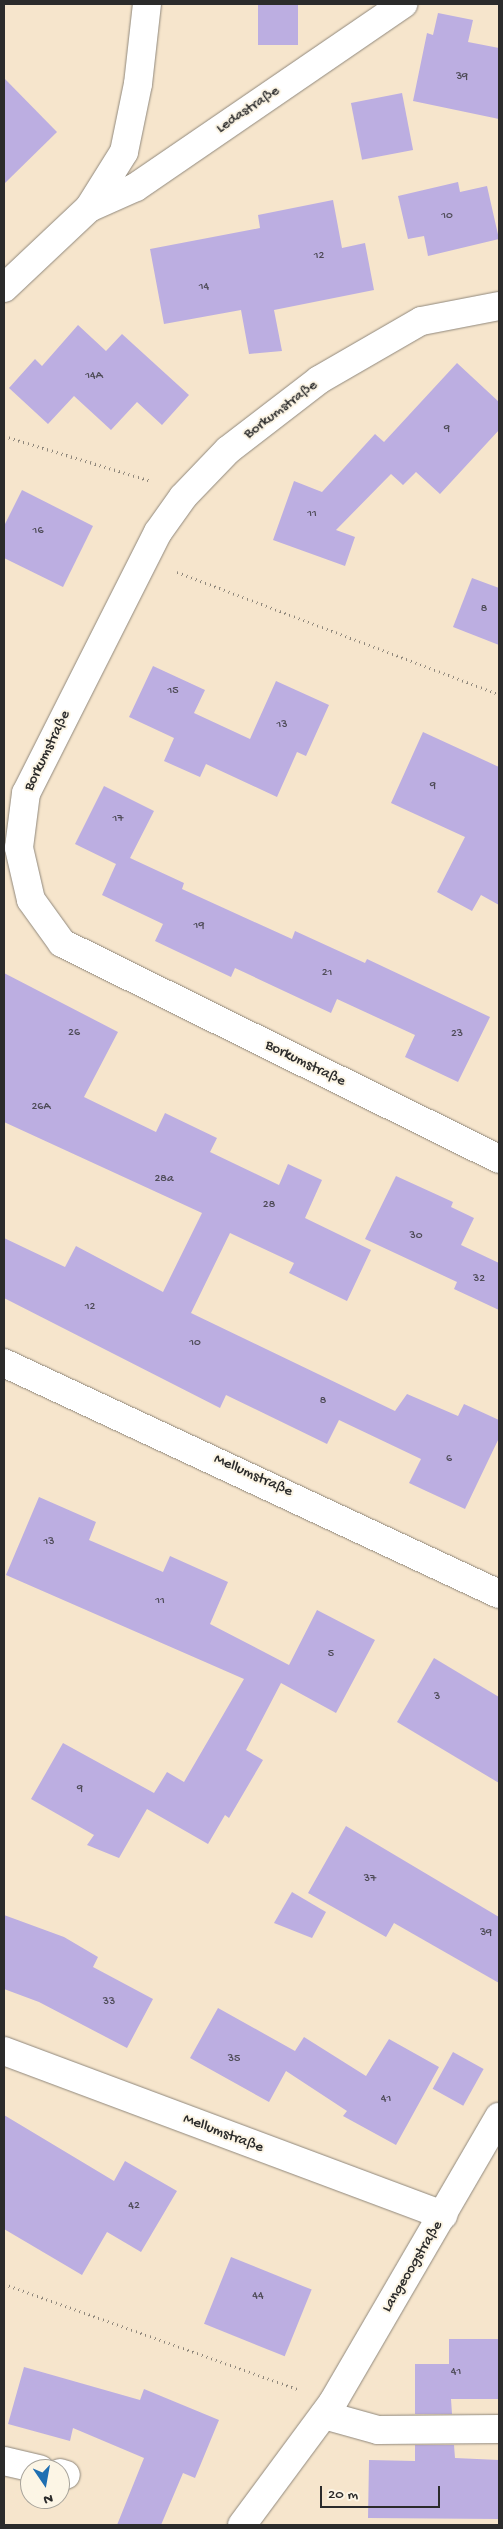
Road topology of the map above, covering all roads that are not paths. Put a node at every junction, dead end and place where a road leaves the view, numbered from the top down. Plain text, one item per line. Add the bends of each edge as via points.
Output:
1 (147, 4) edge
2 (403, 4) edge
3 (89, 208) junction
4 (4, 288) edge
5 (499, 306) edge
6 (499, 1159) edge
7 (4, 1363) edge
8 (499, 1594) edge
9 (4, 2051) edge
10 (499, 2117) edge
11 (444, 2215) junction
12 (328, 2408) junction
13 (499, 2429) edge
14 (4, 2461) edge
15 (20, 2465) edge
16 (242, 2525) edge

1 - 3 street, Ledastraße via 138,84 124,152
2 - 3 street, Ledastraße via 136,187
3 - 4 street, Ledastraße
5 - 6 street, Borkumstraße via 421,321 319,380 228,450 183,497 146,560 26,793 19,848 31,900 62,943
7 - 8 street, Mellumstraße
9 - 11 street, Mellumstraße
10 - 11 street, Langeoogstraße
11 - 12 street, Langeoogstraße
12 - 13 street via 378,2430
12 - 16 street, Langeoogstraße
14 - 15 street

